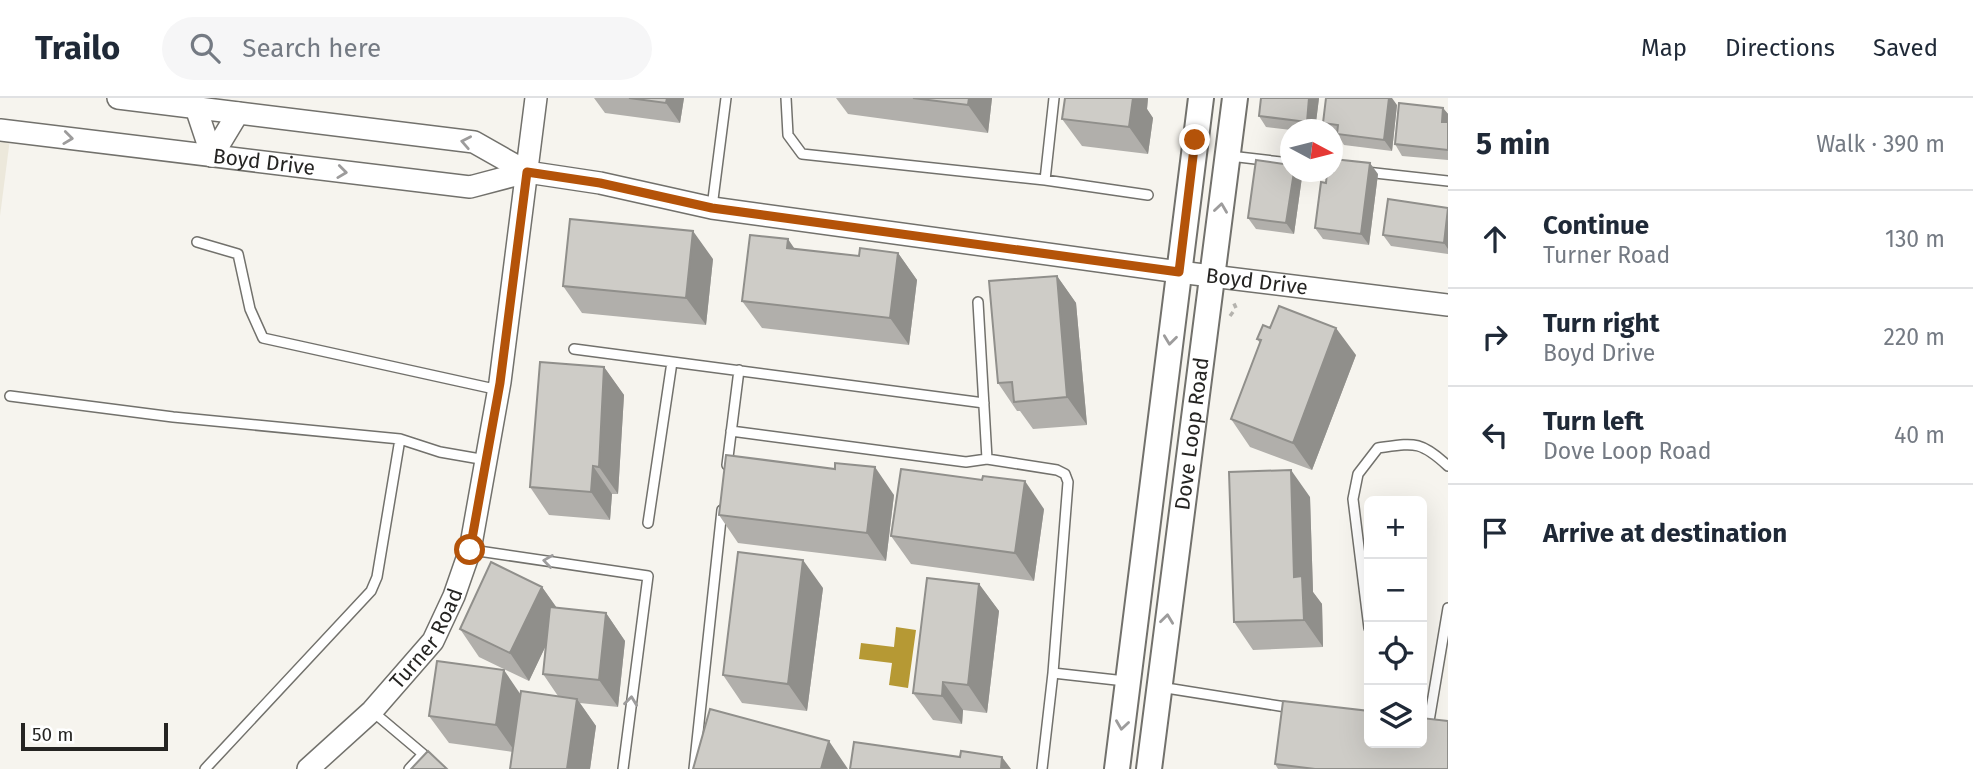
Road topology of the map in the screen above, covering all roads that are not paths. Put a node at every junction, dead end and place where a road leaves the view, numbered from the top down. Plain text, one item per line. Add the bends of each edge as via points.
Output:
1 (118, 98) edge
2 (536, 98) edge
3 (726, 98) edge
4 (786, 98) edge
5 (1054, 98) edge
6 (1201, 98) edge
7 (1235, 98) edge
8 (197, 103) edge
9 (239, 106) edge
10 (0, 130) edge
11 (212, 156) junction
12 (1229, 156) junction
13 (1280, 162) edge
14 (1358, 171) edge
15 (527, 172) junction
16 (1045, 180) junction
17 (1448, 181) edge
18 (1148, 195) dead end
19 (712, 208) junction
20 (197, 242) dead end
21 (1179, 272) junction
22 (1212, 276) junction
23 (978, 302) dead end
24 (1448, 305) edge
25 (574, 349) dead end
26 (672, 362) junction
27 (739, 370) junction
28 (499, 390) junction
29 (10, 396) dead end
30 (984, 403) junction
31 (731, 431) junction
32 (400, 439) junction
33 (987, 459) junction
34 (486, 460) junction
35 (1448, 466) edge
36 (727, 471) edge
37 (724, 499) edge
38 (648, 523) dead end
39 (470, 550) junction
40 (1448, 608) edge
41 (1368, 622) edge
42 (1053, 673) junction
43 (1128, 682) junction
44 (1159, 687) junction
45 (1303, 709) edge
46 (372, 711) junction
47 (1429, 728) edge
48 (205, 769) edge
49 (308, 769) edge
50 (409, 769) edge
51 (623, 769) edge
52 (694, 769) edge
53 (1042, 769) edge
54 (1117, 769) edge
55 (1149, 769) edge

1 - 8 street, Boyd Drive
2 - 15 street, Turner Road
3 - 19 lane
4 - 16 lane via 788,135 802,154
5 - 16 lane
6 - 21 main road, Dove Loop Road
7 - 12 main road, Dove Loop Road
8 - 9 street, Boyd Drive
8 - 11 street
9 - 11 street
15 -> 9 street, Boyd Drive via 474,142
10 -> 11 street, Boyd Drive
11 -> 15 street, Boyd Drive via 470,187
12 - 13 lane
22 -> 12 main road, Dove Loop Road
14 - 17 lane
15 - 19 street, Boyd Drive
15 - 28 street, Turner Road
16 - 18 lane
19 - 21 street, Boyd Drive
20 - 28 lane via 238,254 250,309 263,338
21 - 22 street, Boyd Drive
21 -> 43 main road, Dove Loop Road
22 - 24 street, Boyd Drive
44 -> 22 main road, Dove Loop Road
23 - 30 lane
25 - 26 lane
26 - 27 lane
26 - 38 lane
27 - 30 lane
27 - 31 lane
28 - 34 street, Turner Road
29 - 32 lane
30 - 33 lane
31 - 33 lane via 966,462
31 - 36 lane
32 - 34 lane
32 - 48 lane via 371,591
33 - 42 lane via 1057,470 1068,482
34 - 39 street, Turner Road
35 - 41 lane via 1414,443 1378,448 1358,474 1353,499
37 - 52 lane
39 - 46 street, Turner Road via 433,641
51 -> 39 lane via 648,576
40 - 47 lane
42 - 43 lane
42 - 53 lane
43 - 44 main road
43 -> 54 main road, Dove Loop Road
44 - 45 lane
44 - 55 main road, Dove Loop Road
46 - 49 street, Turner Road
46 - 50 lane via 423,754

